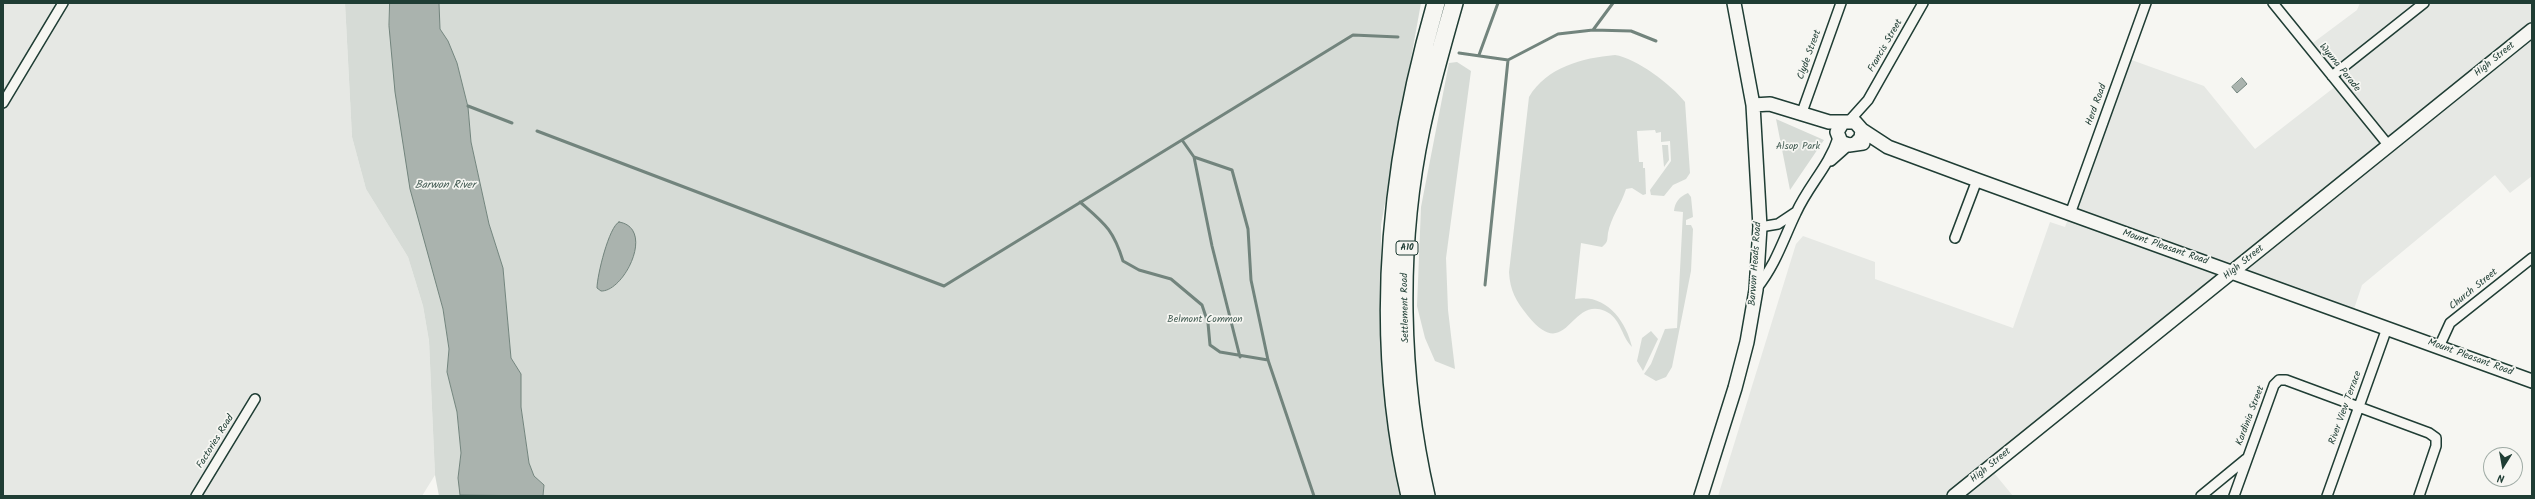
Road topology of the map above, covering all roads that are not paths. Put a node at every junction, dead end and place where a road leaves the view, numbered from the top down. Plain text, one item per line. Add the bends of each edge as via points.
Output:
1 (63, 3) edge
2 (1436, 3) edge
3 (1454, 3) edge
4 (1734, 3) edge
5 (1841, 3) edge
6 (1922, 3) edge
7 (2146, 3) edge
8 (2273, 3) edge
9 (2424, 3) edge
10 (2532, 30) edge
11 (2332, 76) junction
12 (3, 104) edge
13 (1754, 105) junction
14 (1801, 114) junction
15 (1815, 120) junction
16 (1854, 125) junction
17 (1837, 137) junction
18 (1852, 144) junction
19 (2389, 146) junction
20 (1888, 147) junction
21 (1827, 165) junction
22 (1977, 180) junction
23 (1796, 212) junction
24 (2070, 214) junction
25 (1760, 227) junction
26 (1955, 238) dead end
27 (2532, 258) edge
28 (2234, 272) junction
29 (1756, 290) junction
30 (2387, 328) junction
31 (2439, 347) junction
32 (2532, 381) edge
33 (255, 399) dead end
34 (2358, 407) junction
35 (2246, 459) junction
36 (196, 496) edge
37 (1410, 496) edge
38 (1426, 496) edge
39 (1701, 496) edge
40 (1954, 496) edge
41 (2201, 496) edge
42 (2234, 496) edge
43 (2327, 496) edge
44 (2418, 496) edge

1 - 12 street
2 - 37 highway, Settlement Road / A10 via 1404,131 1390,267 1392,374 1396,418
3 - 38 highway, Settlement Road / A10 via 1421,130 1409,210 1405,269 1407,359 1412,416
4 - 13 street, Barwon Heads Road
5 - 14 street, Clyde Street
6 - 16 street, Francis Street
7 - 24 street, Herd Road
8 - 11 street, Wyuna Parade
9 - 11 street
10 - 19 street, High Street
11 - 19 street, Wyuna Parade
13 - 14 street, Mount Pleasant Road via 1770,104
13 - 25 street, Barwon Heads Road
14 - 15 street, Mount Pleasant Road
15 - 16 street, Mount Pleasant Road
15 - 17 street, Mount Pleasant Road
16 - 17 street via 1838,128
16 - 18 street via 1861,138
16 - 20 street, Mount Pleasant Road
17 - 18 street, Mount Pleasant Road
17 - 21 street
18 - 20 street, Mount Pleasant Road
18 - 21 street
19 - 28 street, High Street
20 - 22 street, Mount Pleasant Road
21 - 23 street
22 - 24 street, Mount Pleasant Road
22 - 26 street
23 - 25 street via 1778,224
23 - 29 street via 1772,269
24 - 28 street, Mount Pleasant Road
25 - 29 street, Barwon Heads Road
27 - 31 street, Church Street via 2450,323
28 - 30 street, Mount Pleasant Road
28 - 40 street, High Street
29 - 39 street, Barwon Heads Road via 1747,342 1735,388
30 - 31 street, Mount Pleasant Road
30 - 34 street, River View Terrace
31 - 32 street, Mount Pleasant Road
33 - 36 street, Factories Road
34 - 35 street, Kardinia Street via 2286,380 2279,380 2274,385
34 - 43 street, River View Terrace
34 - 44 street via 2429,433 2436,438 2436,446
35 - 41 street
35 - 42 street, Kardinia Street

